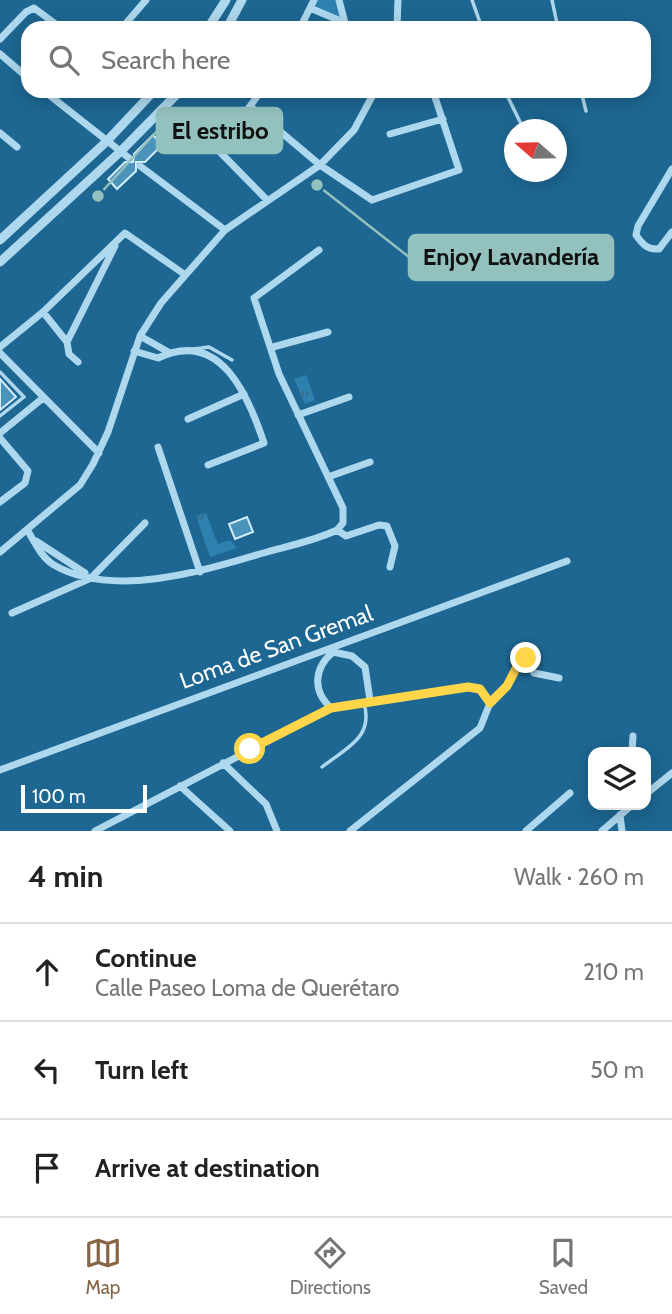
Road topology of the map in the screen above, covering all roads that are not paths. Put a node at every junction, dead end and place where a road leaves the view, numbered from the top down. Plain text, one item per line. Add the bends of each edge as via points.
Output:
1 (146, 0) edge
2 (226, 0) edge
3 (242, 0) edge
4 (314, 0) edge
5 (340, 0) edge
6 (398, 0) edge
7 (472, 0) edge
8 (552, 0) edge
9 (310, 8) junction
10 (52, 21) edge
11 (128, 21) edge
12 (212, 21) edge
13 (231, 21) edge
14 (304, 21) edge
15 (340, 21) edge
16 (345, 21) edge
17 (397, 21) edge
18 (480, 21) edge
19 (556, 21) edge
20 (0, 39) edge
21 (0, 54) edge
22 (21, 72) edge
23 (53, 98) edge
24 (147, 98) edge
25 (173, 98) edge
26 (256, 98) edge
27 (371, 98) edge
28 (436, 98) edge
29 (508, 98) edge
30 (583, 98) edge
31 (250, 106) junction
32 (586, 111) dead end
33 (443, 119) junction
34 (519, 119) edge
35 (0, 133) edge
36 (390, 134) dead end
37 (106, 142) junction
38 (17, 147) dead end
39 (120, 152) junction
40 (129, 158) dead end
41 (320, 165) junction
42 (141, 166) dead end
43 (672, 169) edge
44 (267, 200) junction
45 (225, 230) junction
46 (672, 232) edge
47 (119, 239) junction
48 (0, 240) edge
49 (318, 250) dead end
50 (0, 262) edge
51 (184, 274) junction
52 (43, 312) junction
53 (328, 332) dead end
54 (140, 336) junction
55 (67, 342) junction
56 (0, 347) edge
57 (272, 347) junction
58 (194, 349) junction
59 (134, 351) junction
60 (0, 353) edge
61 (170, 353) junction
62 (232, 360) dead end
63 (78, 362) dead end
64 (0, 372) edge
65 (244, 394) junction
66 (349, 397) dead end
67 (43, 398) junction
68 (298, 415) junction
69 (0, 416) edge
70 (188, 419) dead end
71 (0, 436) edge
72 (158, 447) dead end
73 (99, 453) junction
74 (370, 462) dead end
75 (208, 465) dead end
76 (328, 477) junction
77 (0, 502) edge
78 (145, 523) dead end
79 (337, 530) junction
80 (28, 531) junction
81 (0, 552) edge
82 (567, 561) dead end
83 (390, 567) dead end
84 (200, 572) junction
85 (91, 578) junction
86 (12, 613) dead end
87 (333, 650) junction
88 (559, 678) dead end
89 (367, 700) junction
90 (490, 703) junction
91 (331, 708) junction
92 (633, 736) dead end
93 (632, 747) edge
94 (223, 763) junction
95 (322, 767) dead end
96 (0, 770) edge
97 (672, 773) edge
98 (180, 786) junction
99 (651, 790) edge
100 (570, 793) dead end
101 (626, 810) edge
102 (620, 815) junction
103 (108, 825) junction
104 (95, 831) edge
105 (115, 831) edge
106 (230, 831) edge
107 (277, 831) edge
108 (349, 831) edge
109 (526, 831) edge
110 (602, 831) edge
111 (622, 831) edge

1 - 11 street
2 - 12 street
3 - 13 street
4 - 9 street
5 - 16 street
6 - 17 street
7 - 18 lane
8 - 19 lane
9 - 14 street
9 - 15 street
10 - 20 street via 34,8
21 - 22 street
23 - 37 street
24 - 37 street
25 - 39 street
26 - 31 street
27 - 41 street via 354,130
28 - 33 street
29 - 34 lane
30 - 32 lane
31 - 41 street
31 - 44 street via 219,150
33 - 36 street
33 - 41 street via 458,164 455,174 372,200
35 - 38 street
37 - 39 street
37 - 48 street
39 - 40 street
39 - 50 street
41 - 44 street
42 - 45 street
43 - 46 street via 636,235 652,250
44 - 45 street
45 - 51 street
47 - 51 street via 130,234
47 - 52 street
47 - 55 street
49 - 57 street via 254,298
51 - 54 street
52 - 55 street
52 - 56 street
53 - 57 street
54 - 59 street
54 - 61 street
55 - 63 street via 69,354
57 - 68 street
58 - 61 street
58 - 62 lane via 209,347
58 - 65 street via 229,370
59 - 61 street via 155,359
59 - 73 street
60 - 67 street
64 - 69 lane via 24,397
65 - 70 street
65 - 75 street via 264,443
66 - 68 street
67 - 71 street
67 - 73 street
68 - 76 street
71 - 77 street via 28,471 24,483
72 - 84 street
73 - 80 street via 80,485
74 - 76 street
76 - 79 street via 345,514
78 - 85 street
79 - 83 street via 346,536 379,524 387,526 395,546
79 - 84 street
80 - 81 street
80 - 85 street
82 - 87 street, Loma de San Gremal
84 - 85 street via 151,580
85 - 86 street
87 - 89 street via 352,656 365,667
87 - 91 street via 317,680 323,702
87 - 96 street, Loma de San Gremal
88 - 90 street via 534,673 522,657 507,686
89 - 90 street via 468,687 480,689
89 - 91 street
89 - 95 lane via 362,736
90 - 108 street via 480,728
91 - 94 street
92 - 93 street
94 - 98 street
94 - 107 street via 266,804
97 - 99 street
98 - 103 street
98 - 106 street
100 - 109 street
101 - 102 street
102 - 110 street
102 - 111 street
103 - 104 street
103 - 105 street

